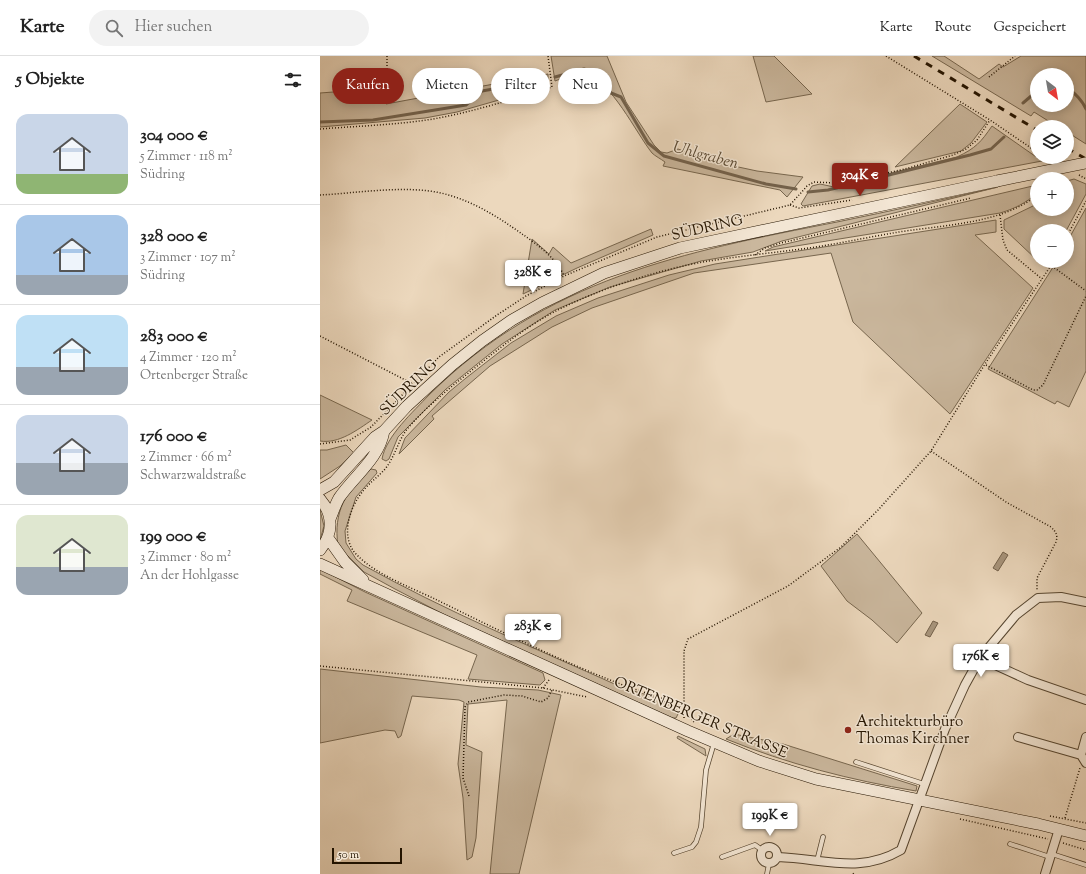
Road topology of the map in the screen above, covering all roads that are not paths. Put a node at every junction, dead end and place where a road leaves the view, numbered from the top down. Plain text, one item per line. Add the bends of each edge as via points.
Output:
1 (1086, 163) edge
2 (384, 432) junction
3 (320, 490) edge
4 (320, 499) edge
5 (330, 519) junction
6 (328, 538) junction
7 (320, 550) edge
8 (320, 564) edge
9 (368, 585) junction
10 (1086, 602) edge
11 (980, 658) junction
12 (1086, 700) edge
13 (1018, 737) dead end
14 (1086, 737) edge
15 (714, 743) junction
16 (1083, 759) edge
17 (856, 762) dead end
18 (924, 784) junction
19 (919, 801) junction
20 (1059, 829) junction
21 (1086, 836) edge
22 (823, 837) dead end
23 (1010, 844) dead end
24 (762, 850) junction
25 (674, 853) dead end
26 (778, 856) junction
27 (1051, 856) junction
28 (722, 857) dead end
29 (816, 863) junction
30 (768, 864) junction
31 (1086, 865) edge
32 (869, 872) dead end
33 (767, 874) edge
34 (854, 874) edge
35 (1045, 874) edge

1 - 2 street, SÜDRING, bridge via 687,246 604,273 542,303 482,341 429,386
2 - 3 street, SÜDRING via 375,437 334,482
2 - 5 street, SÜDRING via 382,443 372,459 338,499
4 - 5 street
5 - 6 street, SÜDRING
6 - 7 street
6 - 9 street, ORTENBERGER STRASSE via 345,562
8 - 9 street, ORTENBERGER STRASSE
9 - 15 street, ORTENBERGER STRASSE
10 - 11 street via 1060,597 1038,598 1016,615
11 - 12 street via 1028,680
11 - 18 street via 945,729
13 - 16 street
14 - 16 street
15 - 19 street, ORTENBERGER STRASSE via 816,779
15 - 25 lane via 706,770 701,827 696,842 692,847
17 - 18 lane
18 - 19 street
19 - 20 street, ORTENBERGER STRASSE
19 - 32 street via 901,850 892,860
20 - 21 street, ORTENBERGER STRASSE
20 - 27 street
22 - 29 lane
23 - 27 lane
24 - 26 street via 770,846
24 - 28 lane via 755,845
24 - 30 street via 761,859
26 - 29 street
26 - 30 street via 774,862
27 - 31 lane
27 - 35 street
29 - 34 street
30 - 33 lane

